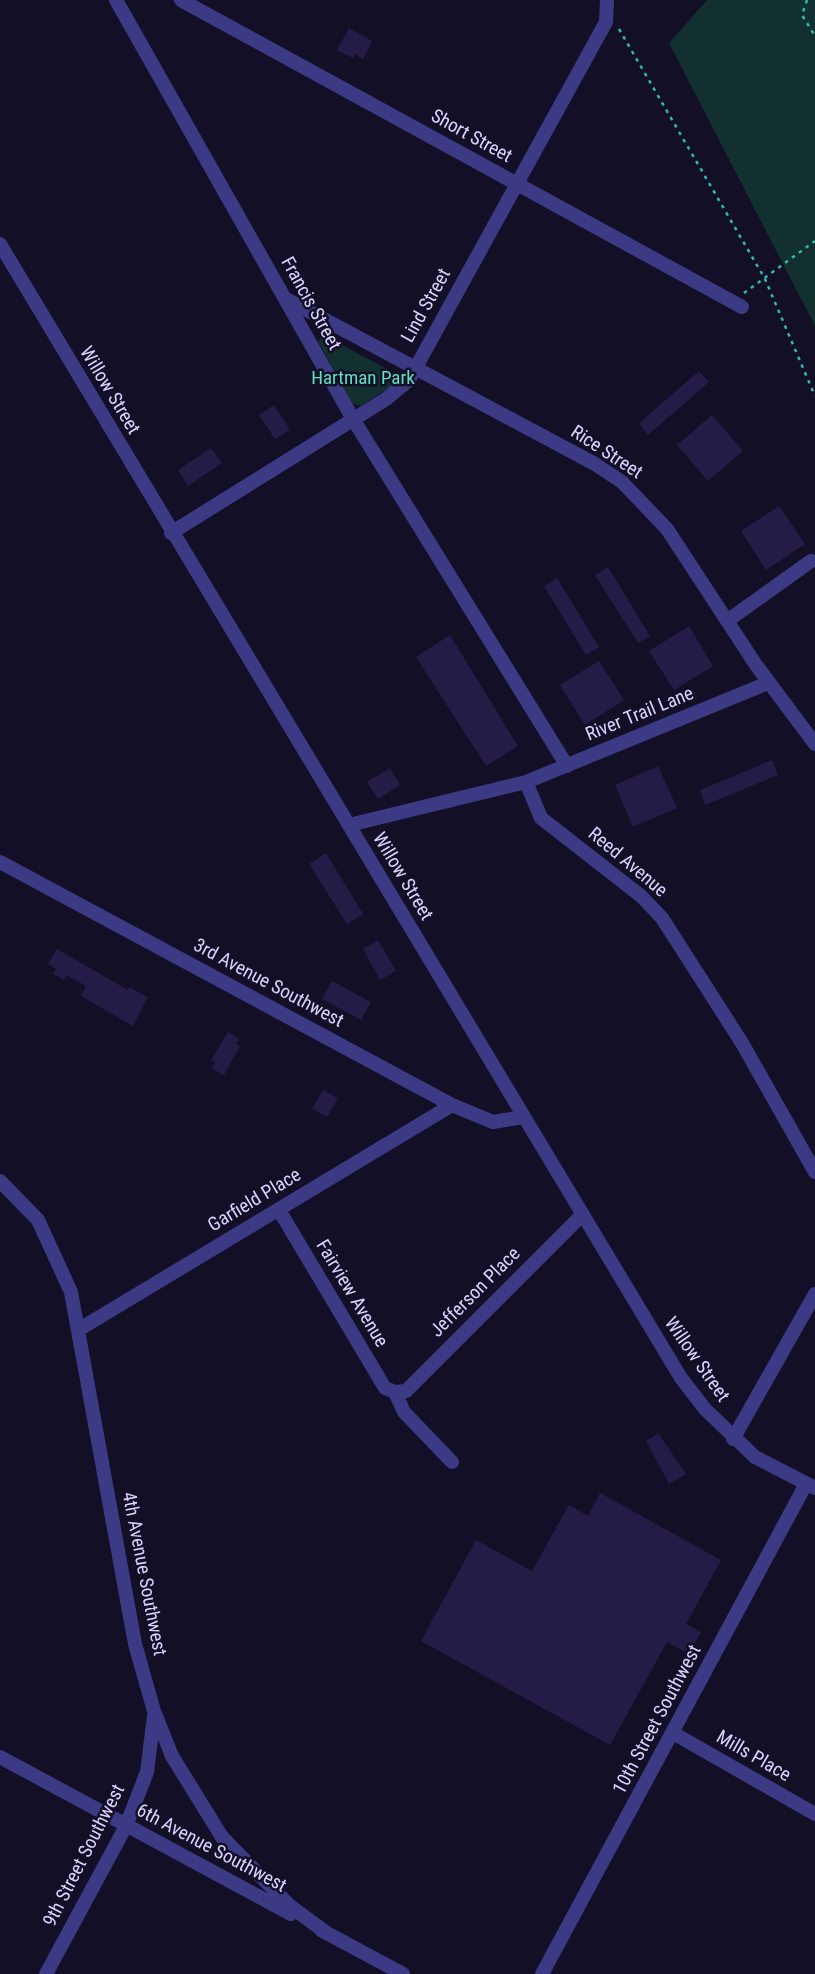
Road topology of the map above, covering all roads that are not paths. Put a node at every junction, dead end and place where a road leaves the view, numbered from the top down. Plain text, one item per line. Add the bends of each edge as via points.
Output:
1 (116, 0) edge
2 (181, 0) edge
3 (608, 4) edge
4 (516, 183) junction
5 (0, 244) edge
6 (285, 298) junction
7 (737, 304) road end
8 (416, 368) junction
9 (354, 419) junction
10 (171, 533) junction
11 (811, 561) dead end
12 (727, 621) junction
13 (768, 683) junction
14 (815, 744) edge
15 (567, 766) junction
16 (526, 782) junction
17 (349, 825) junction
18 (0, 862) edge
19 (452, 1105) junction
20 (523, 1117) junction
21 (815, 1172) edge
22 (0, 1181) edge
23 (279, 1210) junction
24 (582, 1215) junction
25 (815, 1294) edge
26 (78, 1330) junction
27 (395, 1392) junction
28 (733, 1439) junction
29 (452, 1462) dead end
30 (810, 1486) edge
31 (154, 1711) junction
32 (673, 1733) junction
33 (0, 1758) edge
34 (815, 1814) edge
35 (126, 1826) junction
36 (328, 1934) junction
37 (46, 1974) edge
38 (403, 1974) edge
39 (542, 1974) edge

1 - 6 street, Francis Street
2 - 4 street, Short Street
3 - 4 street, Lind Street via 606,22
4 - 7 street, Short Street
4 - 8 street, Lind Street
5 - 10 street, Willow Street
6 - 8 street, Rice Street
6 - 9 street, Francis Street
8 - 9 street, Lind Street via 398,391
8 - 12 street, Rice Street via 622,482 667,529
9 - 10 street, Lind Street
9 - 15 street, Francis Street
10 - 17 street, Willow Street
11 - 12 street
12 - 13 street, Rice Street
13 - 14 street, Rice Street
13 - 15 street, River Trail Lane
15 - 16 street, River Trail Lane
16 - 17 street
16 - 21 street, Reed Avenue via 541,818 641,896 662,918 742,1043
17 - 20 street, Willow Street
18 - 19 street, 3rd Avenue Southwest
19 - 20 street, 3rd Avenue Southwest via 493,1122
19 - 23 street, Garfield Place
20 - 24 street, Willow Street
22 - 26 street, 4th Avenue Southwest via 37,1220 56,1255 71,1292
23 - 26 street, Garfield Place
23 - 27 street, Fairview Avenue via 385,1388
24 - 27 street, Jefferson Place via 406,1391
24 - 28 street, Willow Street via 681,1378
25 - 28 street
26 - 31 street, 4th Avenue Southwest via 135,1644
27 - 29 street, Fairview Avenue via 404,1412
28 - 30 street, Willow Street
30 - 32 street, 10th Street Southwest
31 - 35 street, 9th Street Southwest via 146,1772
31 - 36 street, 4th Avenue Southwest via 172,1756 222,1837 290,1906
32 - 34 street, Mills Place
32 - 39 street, 10th Street Southwest
33 - 35 street, 6th Avenue Southwest
35 - 36 street, 6th Avenue Southwest
35 - 37 street, 9th Street Southwest
36 - 38 street, 6th Avenue Southwest

